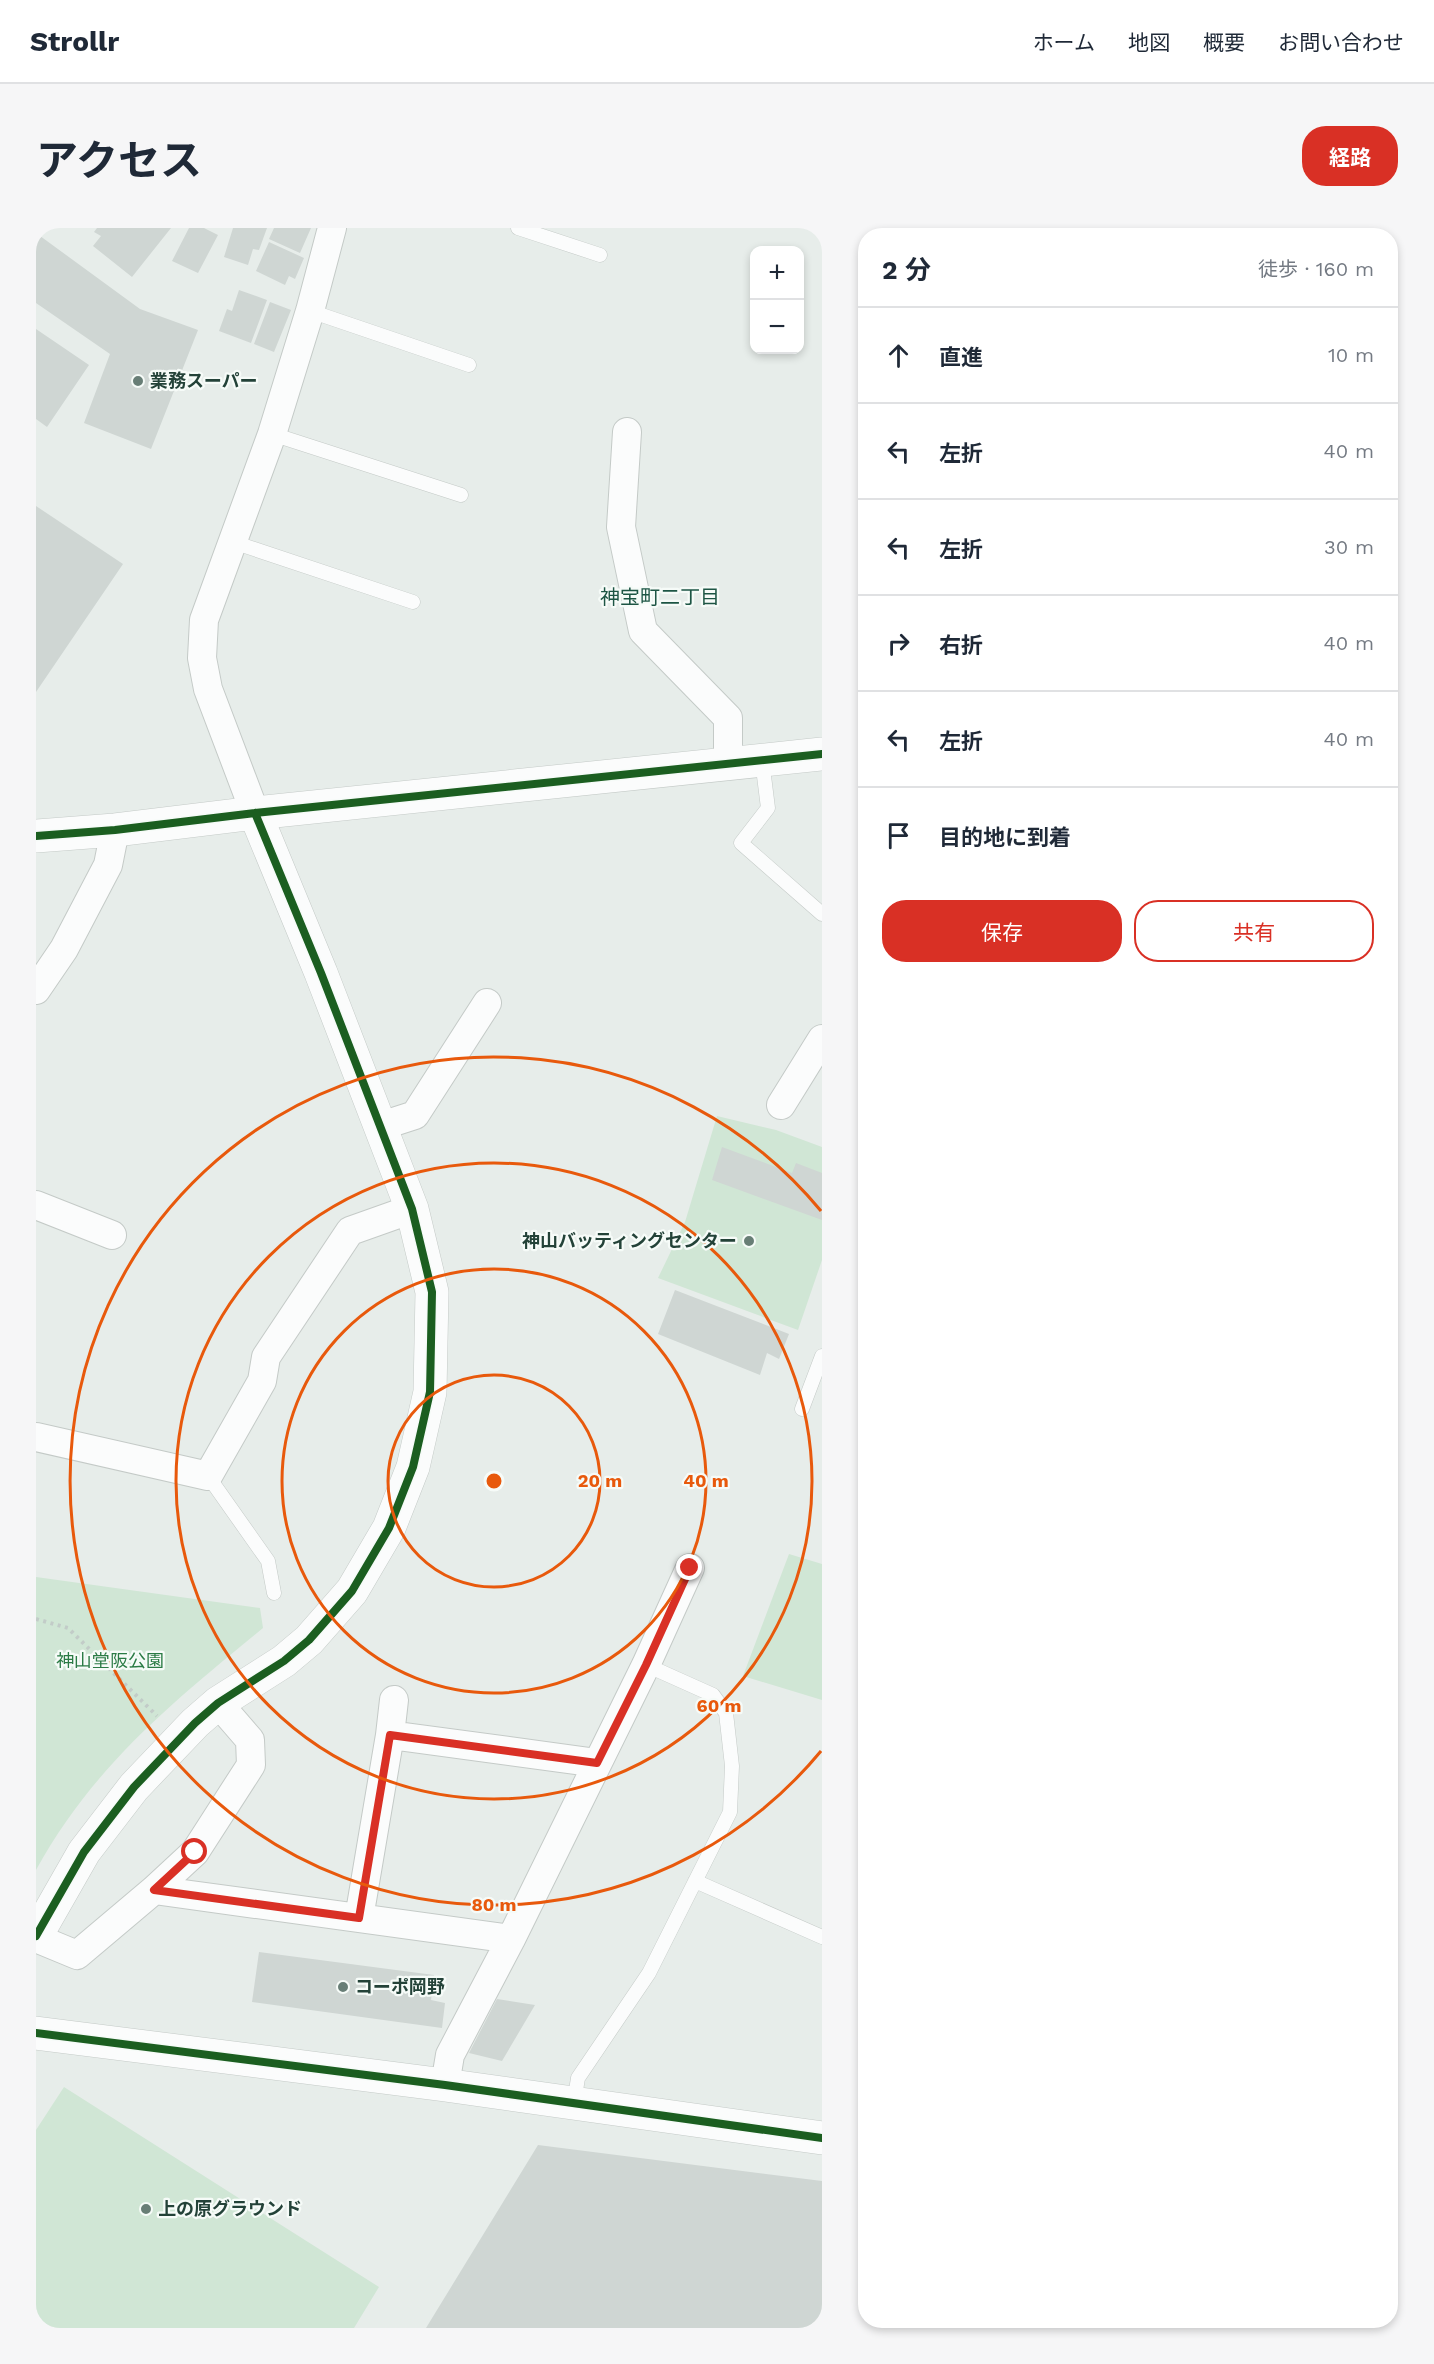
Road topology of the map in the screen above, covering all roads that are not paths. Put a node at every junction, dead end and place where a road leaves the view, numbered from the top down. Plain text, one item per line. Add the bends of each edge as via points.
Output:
1 (332, 228) edge
2 (518, 228) edge
3 (600, 255) dead end
4 (310, 311) junction
5 (469, 365) dead end
6 (627, 432) dead end
7 (272, 434) junction
8 (460, 495) dead end
9 (233, 542) junction
10 (413, 602) dead end
11 (822, 754) edge
12 (762, 760) junction
13 (729, 764) junction
14 (255, 813) junction
15 (115, 830) junction
16 (36, 836) edge
17 (822, 914) edge
18 (36, 990) edge
19 (487, 1003) dead end
20 (822, 1039) edge
21 (781, 1105) dead end
22 (381, 1126) junction
23 (36, 1205) edge
24 (412, 1209) junction
25 (112, 1235) dead end
26 (822, 1356) edge
27 (802, 1409) dead end
28 (36, 1437) edge
29 (208, 1476) junction
30 (690, 1568) dead end
31 (274, 1593) dead end
32 (646, 1665) junction
33 (393, 1700) dead end
34 (218, 1703) junction
35 (390, 1735) junction
36 (597, 1763) junction
37 (695, 1881) junction
38 (154, 1890) junction
39 (359, 1918) junction
40 (36, 1937) edge
41 (822, 1937) edge
42 (511, 1939) junction
43 (36, 2033) edge
44 (445, 2085) junction
45 (574, 2103) junction
46 (822, 2138) edge

1 - 4 street
2 - 3 lane
4 - 5 lane
4 - 7 street
6 - 13 street via 621,527 643,631 728,718
7 - 8 lane
7 - 9 street
9 - 10 lane
9 - 14 street via 204,620 202,658 208,689
11 - 12 street
12 - 13 street
12 - 17 lane via 768,808 741,843
13 - 14 street
14 - 15 street
14 - 22 street
15 - 16 street
15 - 18 street via 108,865 64,949
19 - 22 street via 415,1115
20 - 21 street
22 - 24 street
23 - 25 street
24 - 29 street via 350,1231 266,1357 262,1381
24 - 34 street via 432,1292 430,1392 413,1467 389,1528 352,1591 309,1640 284,1661
26 - 27 lane
28 - 29 street
29 - 31 lane via 268,1561
30 - 32 street
32 - 36 street
32 - 37 lane via 713,1695 726,1713 732,1766 730,1812
33 - 35 street
34 - 38 street via 250,1740 251,1765 195,1852
34 - 40 street via 126,1796 84,1852
35 - 36 street
35 - 39 street
36 - 42 street
37 - 41 lane
37 - 45 lane via 649,1973 578,2078
38 - 39 street
38 - 40 street via 77,1955
39 - 42 street
42 - 44 street via 450,2055
43 - 44 street
44 - 45 street
45 - 46 street

